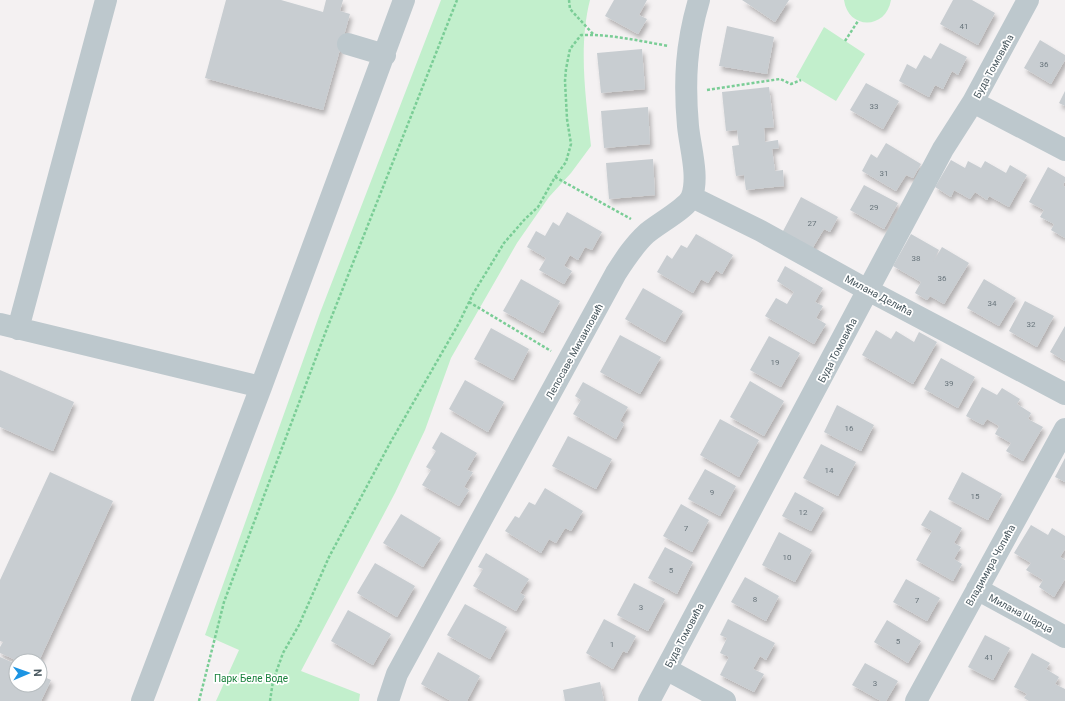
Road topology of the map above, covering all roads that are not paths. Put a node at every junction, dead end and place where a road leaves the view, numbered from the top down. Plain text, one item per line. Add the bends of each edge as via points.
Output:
1 (106, 0) edge
2 (404, 0) edge
3 (699, 0) edge
4 (1028, 0) edge
5 (348, 44) dead end
6 (385, 55) junction
7 (973, 102) junction
8 (1065, 150) edge
9 (692, 197) junction
10 (869, 291) junction
11 (9, 327) edge
12 (261, 387) junction
13 (1065, 394) edge
14 (1065, 430) edge
15 (977, 589) junction
16 (1065, 637) edge
17 (666, 669) junction
18 (142, 701) edge
19 (388, 701) edge
20 (649, 701) edge
21 (725, 701) edge
22 (916, 701) edge

1 - 11 street
2 - 6 street
3 - 9 street via 689,37 686,68 688,127 694,173
4 - 7 street, Буда Томовића
5 - 6 street
6 - 12 street
7 - 8 street
7 - 10 street, Буда Томовића via 943,149
9 - 10 street, Милана Делића
9 - 19 street, Лепосаве Михаиловић via 684,207 648,232 631,249 616,273 397,674
10 - 13 street, Милана Делића
10 - 17 street, Буда Томовића
11 - 12 street
12 - 18 street
14 - 15 street, Владимира Чопића
15 - 16 street, Милана Шарца
15 - 22 street, Владимира Чопића
17 - 20 street, Буда Томовића
17 - 21 street

